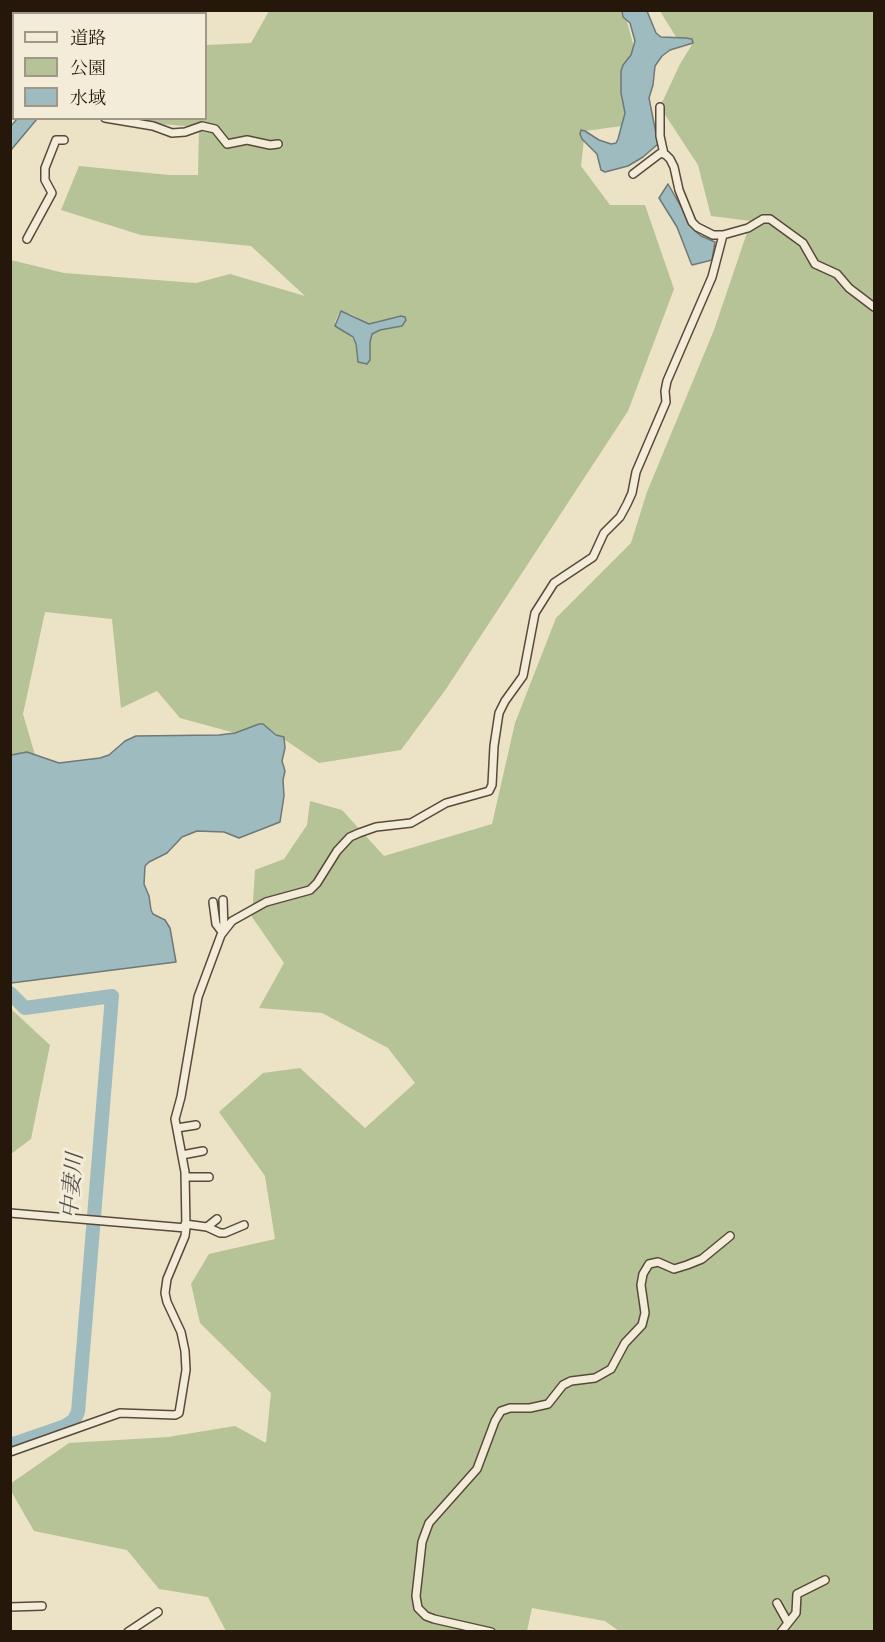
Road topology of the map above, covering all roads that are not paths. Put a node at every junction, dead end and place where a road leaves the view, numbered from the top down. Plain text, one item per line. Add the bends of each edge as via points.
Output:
1 (660, 107) dead end
2 (113, 120) edge
3 (64, 140) dead end
4 (278, 144) dead end
5 (664, 154) junction
6 (633, 174) dead end
7 (723, 236) junction
8 (27, 239) dead end
9 (874, 307) edge
10 (223, 900) dead end
11 (213, 902) dead end
12 (223, 931) junction
13 (196, 1125) dead end
14 (177, 1128) junction
15 (203, 1152) dead end
16 (182, 1155) junction
17 (185, 1177) junction
18 (209, 1177) dead end
19 (10, 1213) edge
20 (217, 1219) dead end
21 (244, 1225) dead end
22 (186, 1226) junction
23 (207, 1227) junction
24 (730, 1236) dead end
25 (10, 1452) edge
26 (825, 1581) dead end
27 (777, 1603) dead end
28 (10, 1606) edge
29 (42, 1606) dead end
30 (158, 1612) dead end
31 (788, 1622) junction
32 (128, 1632) edge
33 (491, 1632) edge
34 (781, 1632) edge

1 - 5 street
2 - 4 street via 148,125 172,134 202,126 215,129 227,144 253,140
3 - 8 street via 56,140 45,168 45,180 52,193
5 - 6 street via 658,154
5 - 7 street via 674,167 692,222 705,232
7 - 9 street via 770,219 803,243 815,264 837,273
7 - 12 street via 712,277 667,381 666,402 639,464 627,504 604,533 593,556 554,583 536,613 522,676 499,713 489,791 446,803 411,823 376,827 350,837 310,890 267,902 232,921
10 - 12 street
11 - 12 street via 216,924
12 - 14 street via 198,997 176,1114
13 - 14 street
14 - 16 street
15 - 16 street
16 - 17 street
17 - 18 street
17 - 22 street
19 - 22 street
20 - 23 street
21 - 23 street via 225,1233
22 - 23 street
22 - 25 street via 165,1286 185,1351 186,1370 178,1413 120,1413
24 - 33 street via 702,1259 687,1265 674,1269 658,1262 649,1264 641,1285 645,1313 642,1325 625,1343 611,1369 595,1378 563,1385 548,1404 501,1412 477,1469 429,1523 422,1542 418,1608 426,1616
26 - 31 street via 797,1594 796,1613
27 - 31 street
28 - 29 street
30 - 32 street
31 - 34 street

